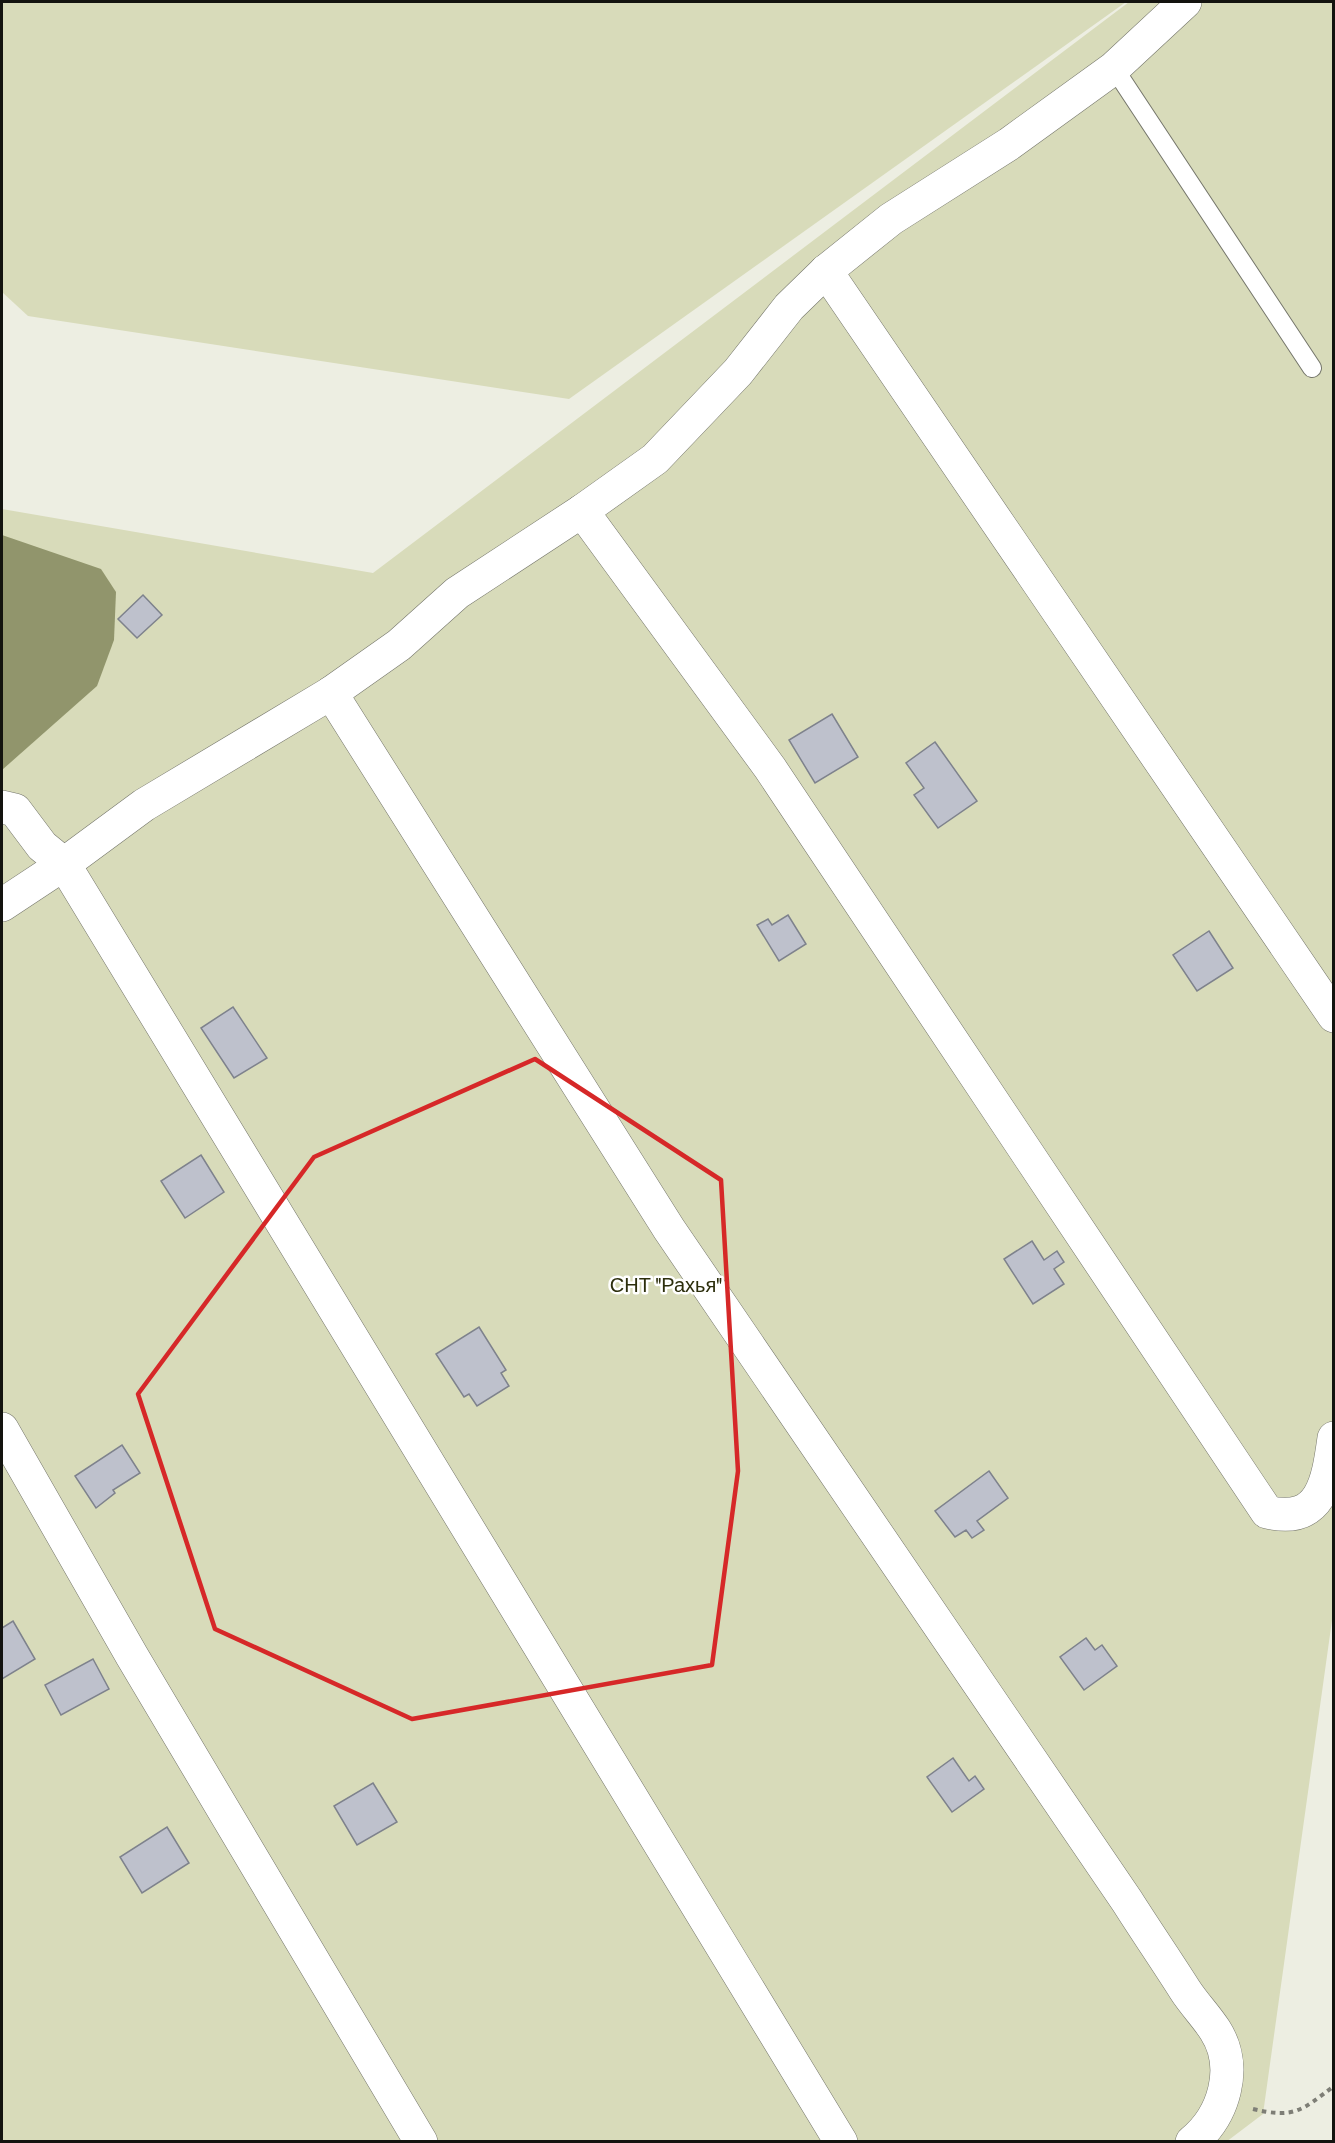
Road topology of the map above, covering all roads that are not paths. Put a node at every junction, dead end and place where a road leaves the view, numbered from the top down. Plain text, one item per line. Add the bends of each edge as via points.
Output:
1 (1185, 2) edge
2 (1114, 68) junction
3 (826, 272) junction
4 (1312, 368) dead end
5 (582, 511) junction
6 (331, 693) junction
7 (8, 809) edge
8 (53, 855) junction
9 (2, 905) edge
10 (1334, 1016) edge
11 (2, 1428) edge
12 (1334, 1438) edge
13 (421, 2142) edge
14 (841, 2142) edge
15 (1192, 2142) edge

1 - 2 street
2 - 3 street via 1009,144 891,219
2 - 4 lane
3 - 5 street via 789,307 738,372 655,459
3 - 10 street
5 - 6 street via 458,593 399,645
5 - 12 street via 770,768 1267,1512 1298,1515 1312,1505 1322,1490
6 - 8 street
6 - 15 street via 669,1229 1216,2031 1227,2070 1221,2102 1211,2124
7 - 8 street
8 - 9 street
8 - 14 street
11 - 13 street via 132,1656

